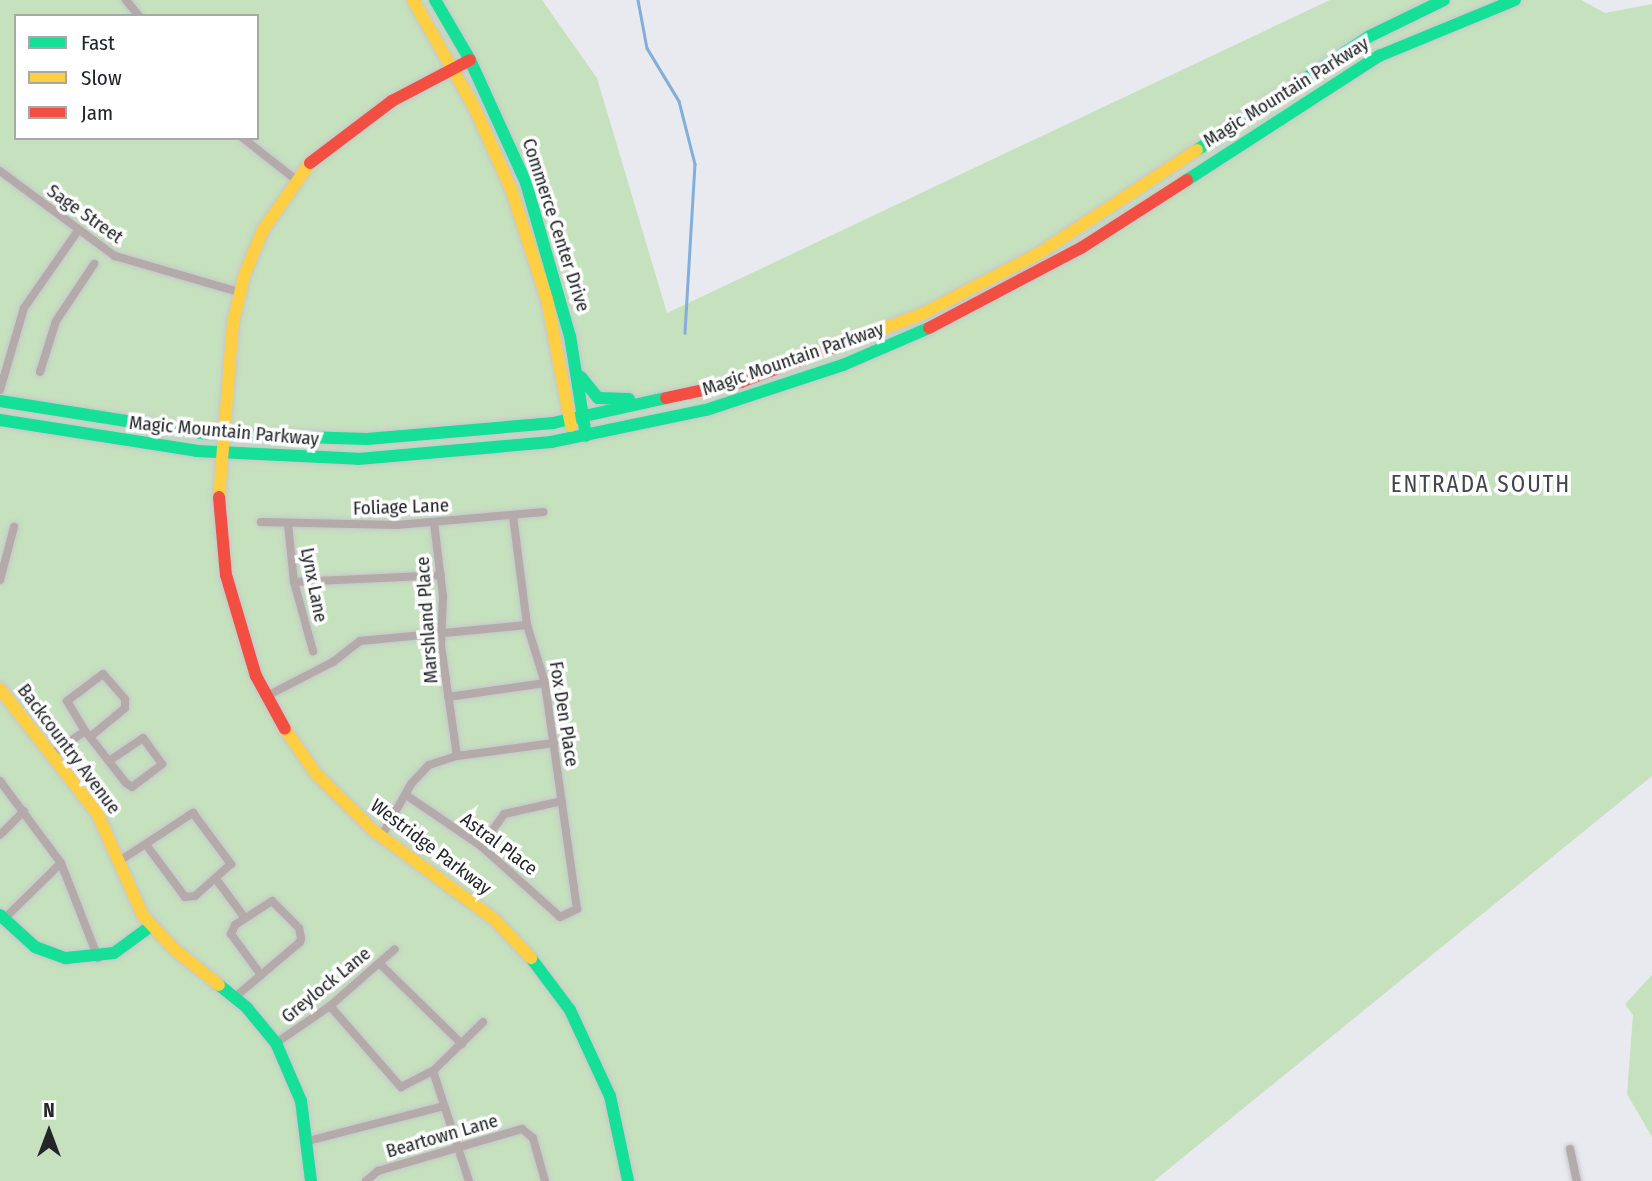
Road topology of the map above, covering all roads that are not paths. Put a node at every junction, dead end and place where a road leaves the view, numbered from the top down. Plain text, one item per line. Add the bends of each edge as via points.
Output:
1 (126, 0) edge
2 (413, 0) edge
3 (435, 0) edge
4 (1444, 0) edge
5 (1515, 0) edge
6 (137, 14) edge
7 (470, 60) junction
8 (453, 69) junction
9 (246, 140) edge
10 (0, 172) edge
11 (295, 179) junction
12 (77, 232) junction
13 (94, 264) dead end
14 (239, 292) junction
15 (40, 372) dead end
16 (579, 374) junction
17 (0, 390) edge
18 (0, 401) edge
19 (659, 401) junction
20 (577, 418) junction
21 (0, 420) edge
22 (223, 435) junction
23 (586, 436) junction
24 (572, 438) junction
25 (221, 454) junction
26 (542, 512) dead end
27 (513, 516) junction
28 (261, 522) dead end
29 (434, 523) junction
30 (288, 524) junction
31 (14, 527) dead end
32 (441, 575) junction
33 (0, 579) edge
34 (294, 582) junction
35 (527, 625) junction
36 (442, 637) junction
37 (313, 651) dead end
38 (545, 683) junction
39 (0, 689) edge
40 (267, 696) junction
41 (448, 697) junction
42 (87, 734) junction
43 (554, 743) junction
44 (52, 754) junction
45 (457, 756) junction
46 (109, 761) junction
47 (0, 781) edge
48 (406, 795) junction
49 (562, 801) junction
50 (24, 811) junction
51 (0, 835) edge
52 (381, 837) junction
53 (147, 846) junction
54 (481, 846) junction
55 (118, 862) junction
56 (61, 863) junction
57 (216, 879) junction
58 (569, 913) joint
59 (2, 917) edge
60 (245, 918) junction
61 (151, 926) junction
62 (395, 949) dead end
63 (98, 958) junction
64 (379, 964) junction
65 (261, 975) junction
66 (235, 997) junction
67 (330, 1006) junction
68 (483, 1023) dead end
69 (276, 1044) junction
70 (463, 1044) junction
71 (433, 1071) junction
72 (444, 1105) junction
73 (308, 1141) junction
74 (458, 1147) junction
75 (1570, 1149) dead end
76 (367, 1179) edge
77 (311, 1181) edge
78 (469, 1181) edge
79 (545, 1181) edge
80 (628, 1181) edge
81 (1577, 1181) edge

1 - 6 street
2 - 8 street, Commerce Center Drive
3 - 7 street, Commerce Center Drive
4 - 19 street, Magic Mountain Parkway via 1370,36 1106,212 992,279 922,314 798,363
5 - 23 street, Magic Mountain Parkway via 1477,12 1379,57 1081,248 965,313 843,365 743,399
7 - 8 street, Westridge Parkway
7 - 16 street, Commerce Center Drive via 526,183
8 - 11 street, Westridge Parkway via 354,125
8 - 20 street, Commerce Center Drive via 493,145 529,241
9 - 11 street
10 - 12 street, Sage Street
11 - 14 street, Westridge Parkway via 263,230
12 - 14 street, Sage Street via 130,262
12 - 17 street via 24,308
13 - 15 street via 55,321
14 - 22 street, Westridge Parkway
16 - 19 street via 598,398
16 - 20 street, Commerce Center Drive
18 - 22 street, Magic Mountain Parkway via 114,422
19 - 20 street, Magic Mountain Parkway
20 - 22 street, Magic Mountain Parkway via 504,430 367,439
20 - 23 street, Commerce Center Drive
20 - 24 street, Commerce Center Drive
21 - 25 street, Magic Mountain Parkway
22 - 25 street, Westridge Parkway
23 - 24 street, Magic Mountain Parkway
24 - 25 street, Magic Mountain Parkway via 391,457
25 - 40 street, Westridge Parkway via 226,575 242,641
26 - 27 street, Foliage Lane
27 - 29 street, Foliage Lane
27 - 35 street, Fox Den Place
28 - 30 street, Foliage Lane
29 - 30 street, Foliage Lane
29 - 32 street, Marshland Place
30 - 34 street, Lynx Lane
31 - 33 street
32 - 34 street
32 - 36 street, Marshland Place
34 - 37 street, Lynx Lane
35 - 36 street
35 - 38 street, Fox Den Place
36 - 40 street via 360,641 333,662
36 - 41 street, Marshland Place
38 - 41 street
38 - 43 street, Fox Den Place
39 - 44 street, Backcountry Avenue
40 - 52 street, Westridge Parkway via 316,774
41 - 45 street, Marshland Place
42 - 42 street via 126,705 103,674 66,701
42 - 44 street
42 - 46 street
43 - 45 street
43 - 49 street, Fox Den Place
44 - 55 street, Backcountry Avenue via 97,813
45 - 48 street via 429,765
46 - 46 street via 132,787 162,764 143,738
47 - 50 street
48 - 52 street
48 - 54 street, Astral Place
49 - 54 street via 504,814
49 - 58 street, Fox Den Place via 578,909
50 - 51 street
50 - 56 street
52 - 80 street, Westridge Parkway via 475,902 545,975 580,1028 606,1086
53 - 55 street
53 - 57 street via 182,896 195,896
53 - 57 street via 193,813 230,860 228,869
54 - 58 street, Astral Place via 561,917
55 - 61 street, Backcountry Avenue via 131,896
56 - 59 street
56 - 63 street
57 - 60 street
59 - 63 street via 50,954
60 - 65 street via 232,930 231,939
60 - 65 street via 275,901 301,931 300,942
61 - 63 street via 125,947
61 - 66 street, Backcountry Avenue
62 - 64 street, Greylock Lane
64 - 67 street, Greylock Lane
64 - 70 street
65 - 66 street
66 - 69 street, Backcountry Avenue
67 - 69 street, Greylock Lane
67 - 71 street via 401,1087
68 - 70 street
69 - 73 street, Backcountry Avenue via 295,1083
70 - 71 street
71 - 72 street
72 - 73 street
72 - 74 street
73 - 77 street, Backcountry Avenue
74 - 76 street, Beartown Lane
74 - 78 street
74 - 79 street, Beartown Lane via 527,1130
75 - 81 street

